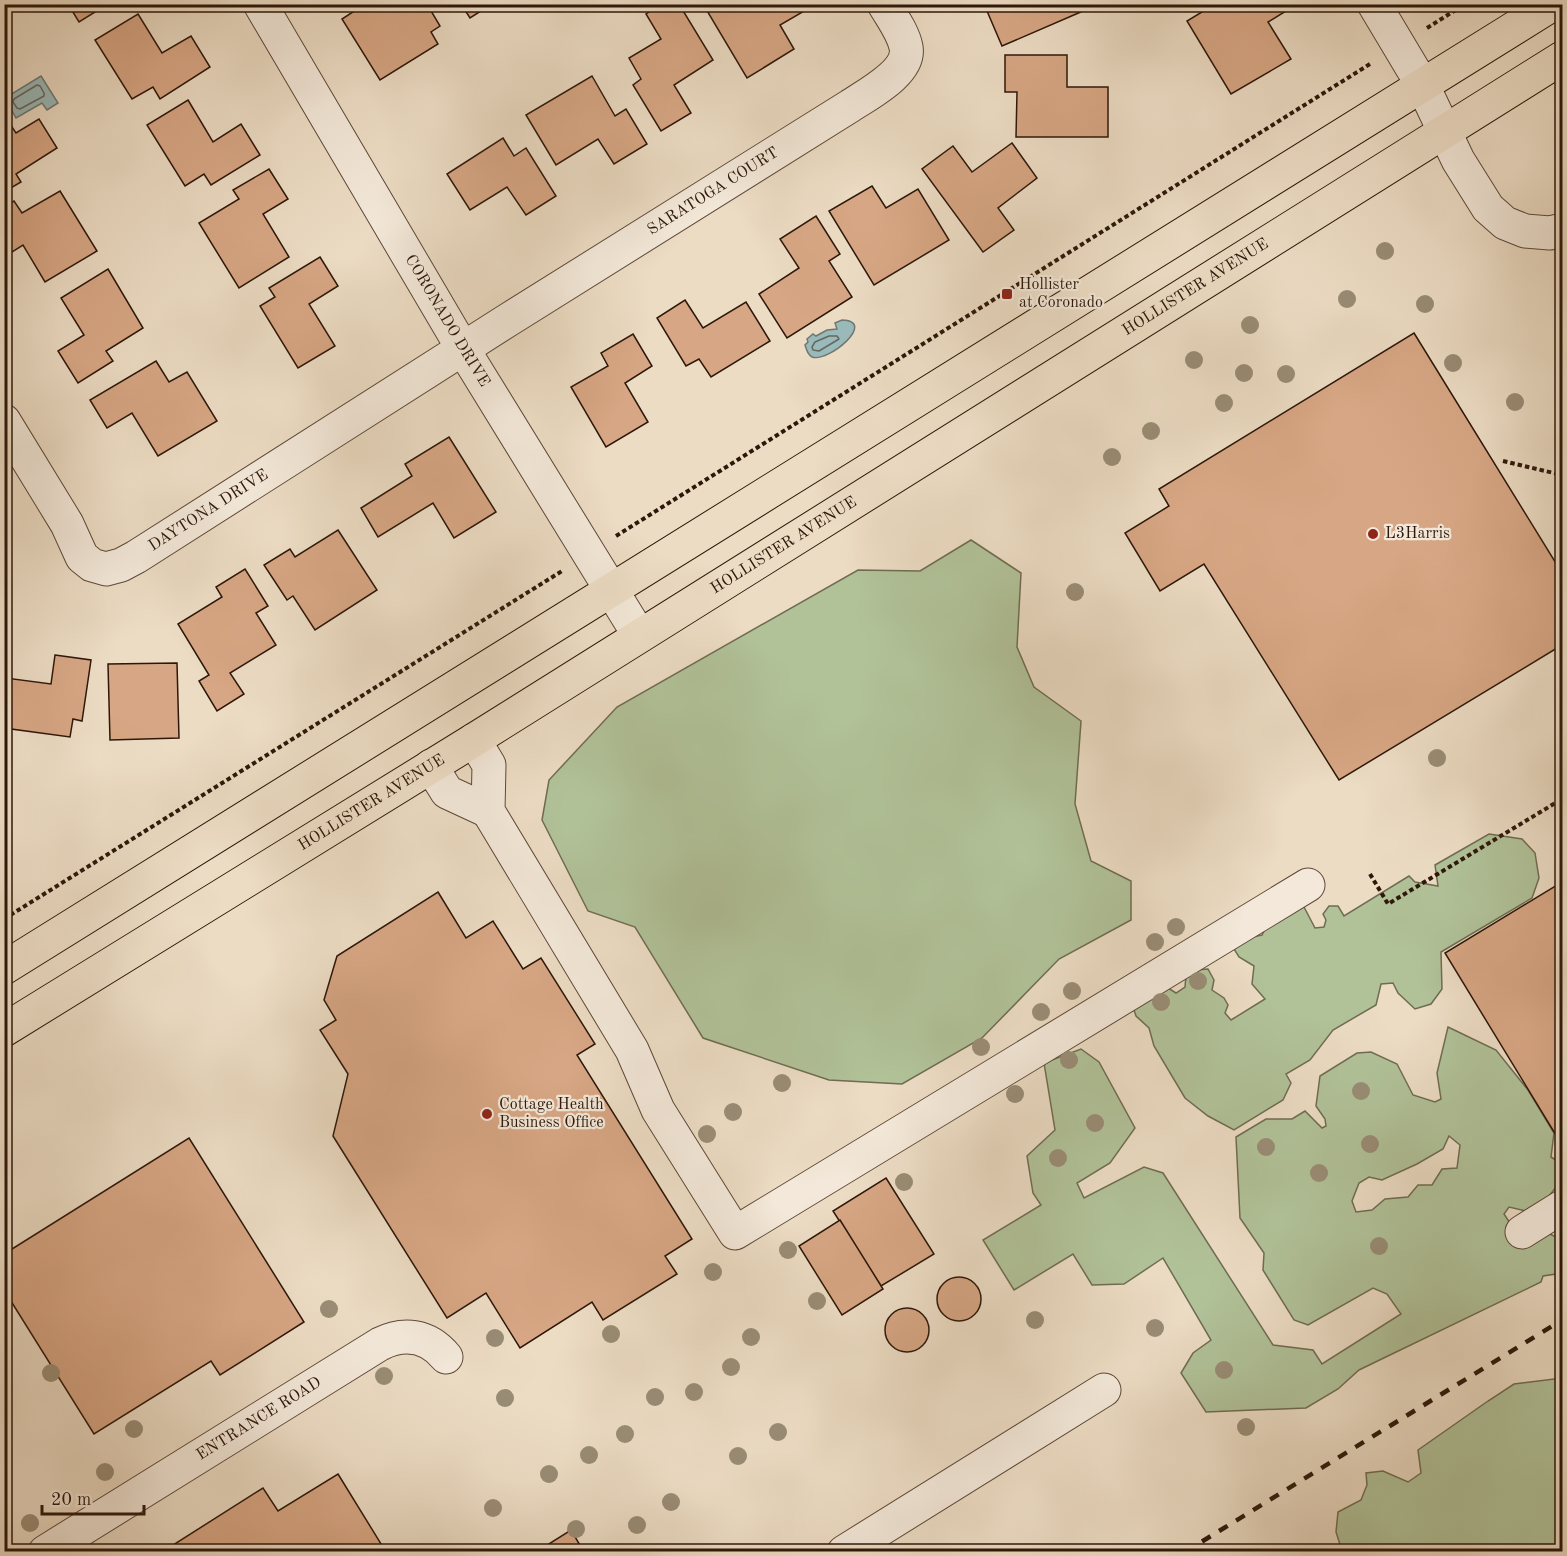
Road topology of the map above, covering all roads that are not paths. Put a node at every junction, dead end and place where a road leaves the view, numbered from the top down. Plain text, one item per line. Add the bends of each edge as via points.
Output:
1 (260, 4) edge
2 (884, 4) edge
3 (1374, 4) edge
4 (1553, 4) edge
5 (1563, 58) edge
6 (1423, 86) junction
7 (1445, 131) junction
8 (1563, 230) edge
9 (463, 349) junction
10 (4, 422) edge
11 (610, 590) junction
12 (639, 635) junction
13 (474, 740) junction
14 (431, 766) junction
15 (488, 811) junction
16 (1308, 885) dead end
17 (4, 968) edge
18 (4, 1030) edge
19 (1563, 1207) edge
20 (1522, 1232) dead end
21 (447, 1357) dead end
22 (1104, 1390) dead end
23 (45, 1551) edge
24 (844, 1551) edge

1 - 9 street, CORONADO DRIVE
2 - 9 street, SARATOGA COURT via 907,49 901,69 887,81
3 - 6 street
4 - 6 main road
5 - 7 main road, HOLLISTER AVENUE
6 - 7 street
6 - 11 main road
7 - 8 street via 1488,208 1505,223 1525,231
7 - 12 main road, HOLLISTER AVENUE
9 - 10 street, DAYTONA DRIVE via 136,557 106,569 82,557 67,524
9 - 11 street, CORONADO DRIVE
11 - 12 street, CORONADO DRIVE
11 - 17 main road
12 - 13 main road, HOLLISTER AVENUE
13 - 14 main road, HOLLISTER AVENUE
13 - 15 street via 489,765
14 - 15 street via 447,792
14 - 18 main road, HOLLISTER AVENUE
15 - 16 street via 632,1050 658,1110 735,1233
19 - 20 street
21 - 23 street, ENTRANCE ROAD via 429,1342 404,1336 391,1338
22 - 24 street

